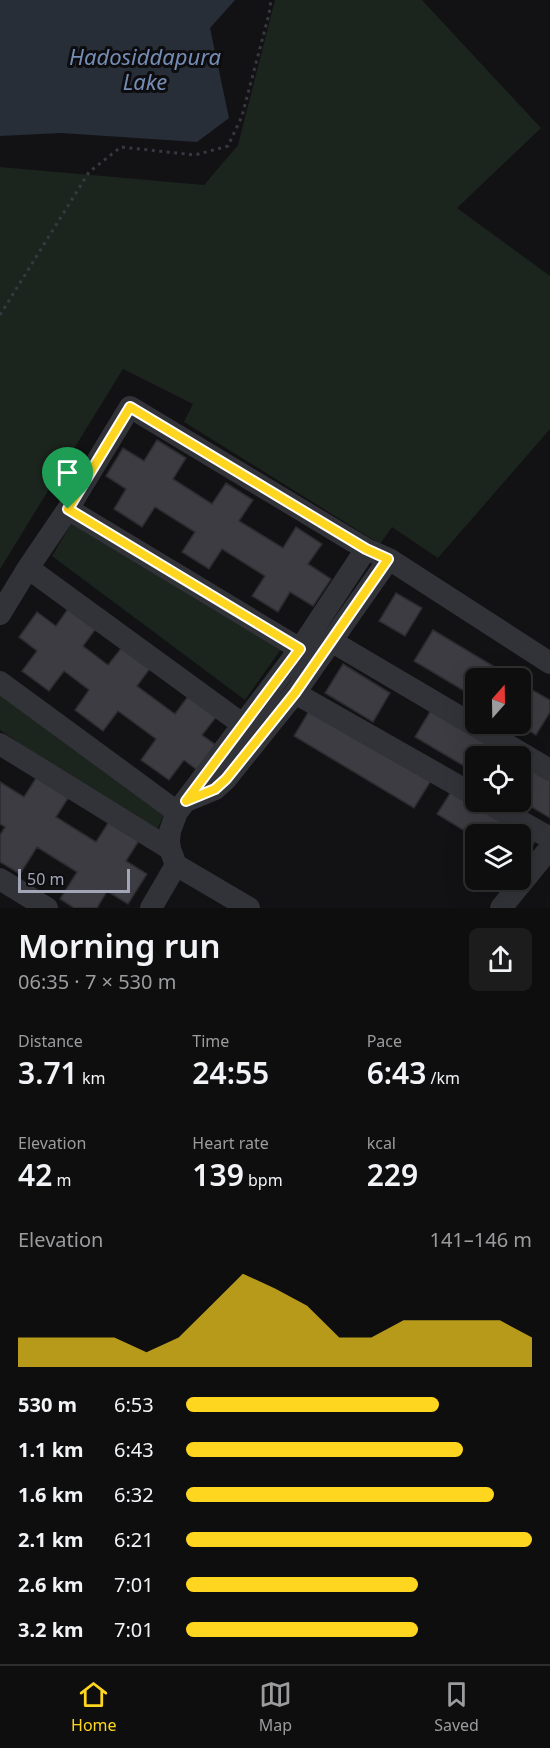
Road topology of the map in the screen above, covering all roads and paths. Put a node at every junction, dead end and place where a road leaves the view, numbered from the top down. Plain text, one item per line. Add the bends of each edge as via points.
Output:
1 (271, 0) edge
2 (0, 315) edge
3 (68, 509) junction
4 (366, 549) junction
5 (388, 559) junction
6 (28, 568) junction
7 (0, 614) edge
8 (331, 641) junction
9 (300, 649) junction
10 (550, 663) edge
11 (0, 682) edge
12 (295, 693) junction
13 (242, 724) junction
14 (0, 744) edge
15 (550, 770) edge
16 (465, 790) edge
17 (181, 807) junction
18 (504, 812) edge
19 (550, 838) edge
20 (550, 848) edge
21 (173, 857) junction
22 (0, 879) edge
23 (47, 908) edge
24 (151, 908) edge
25 (249, 908) edge
26 (501, 908) edge

1 - 2 path via 242,116 228,147 195,155 121,147 89,172
3 - 4 street via 130,407
3 - 6 street
3 - 9 street
4 - 5 street
4 - 9 street
5 - 8 street
5 - 10 street
6 - 7 street
6 - 13 street
8 - 12 street
8 - 15 street
9 - 13 street
11 - 17 street
12 - 16 street
12 - 17 street via 226,779
13 - 17 street
14 - 21 street
17 - 21 street via 170,831
18 - 19 street
20 - 26 street
21 - 24 street
21 - 25 street
22 - 23 street

